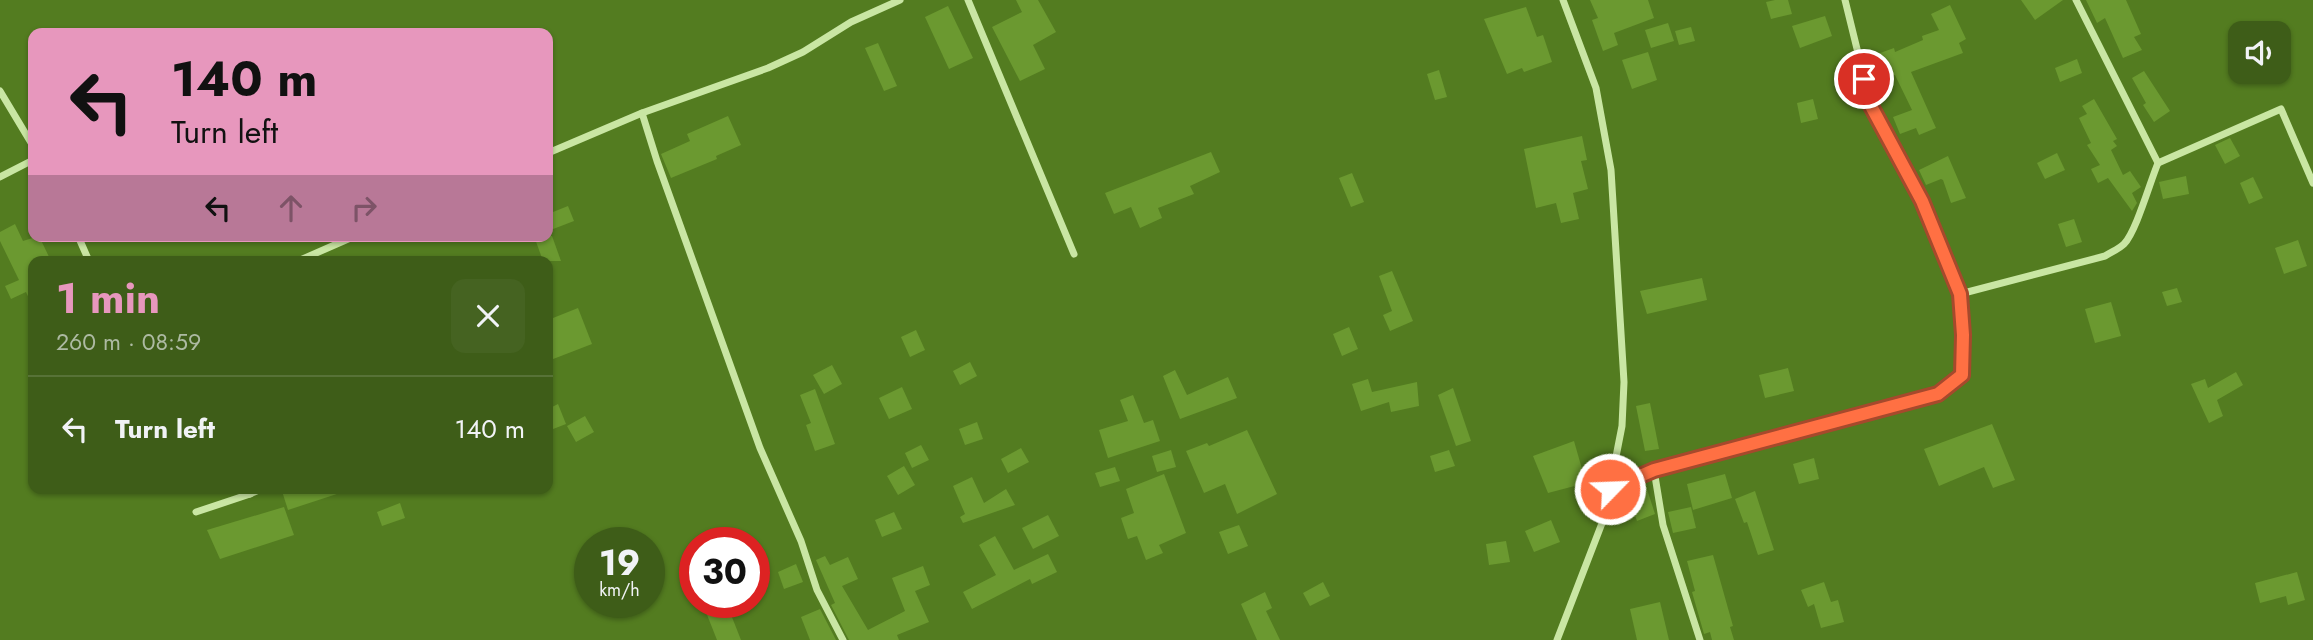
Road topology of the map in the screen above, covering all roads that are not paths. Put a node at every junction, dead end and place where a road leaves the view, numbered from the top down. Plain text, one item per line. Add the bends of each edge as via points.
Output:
1 (900, 0) edge
2 (968, 0) edge
3 (1563, 0) edge
4 (1845, 0) edge
5 (2076, 0) edge
6 (0, 91) edge
7 (642, 113) junction
8 (28, 138) edge
9 (553, 151) edge
10 (28, 163) edge
11 (2158, 163) junction
12 (0, 177) edge
13 (2313, 183) edge
14 (341, 242) edge
15 (1074, 254) dead end
16 (309, 256) edge
17 (1960, 294) junction
18 (1654, 470) junction
19 (1610, 489) junction
20 (241, 494) edge
21 (196, 512) dead end
22 (843, 640) edge
23 (1557, 640) edge
24 (1700, 640) edge

1 - 7 street via 768,68
2 - 15 street
3 - 19 street via 1596,88 1611,170 1624,382 1622,426
4 - 17 street via 1871,106 1922,201
5 - 11 street
6 - 8 street
7 - 9 street
7 - 22 street via 760,448 817,590
10 - 12 street
11 - 13 street via 2281,109
11 - 17 street via 2136,226 2125,243 2105,256
14 - 16 street
17 - 18 street via 1962,375 1938,394
18 - 19 street
18 - 24 street via 1663,525
19 - 23 street via 1604,518
20 - 21 street

